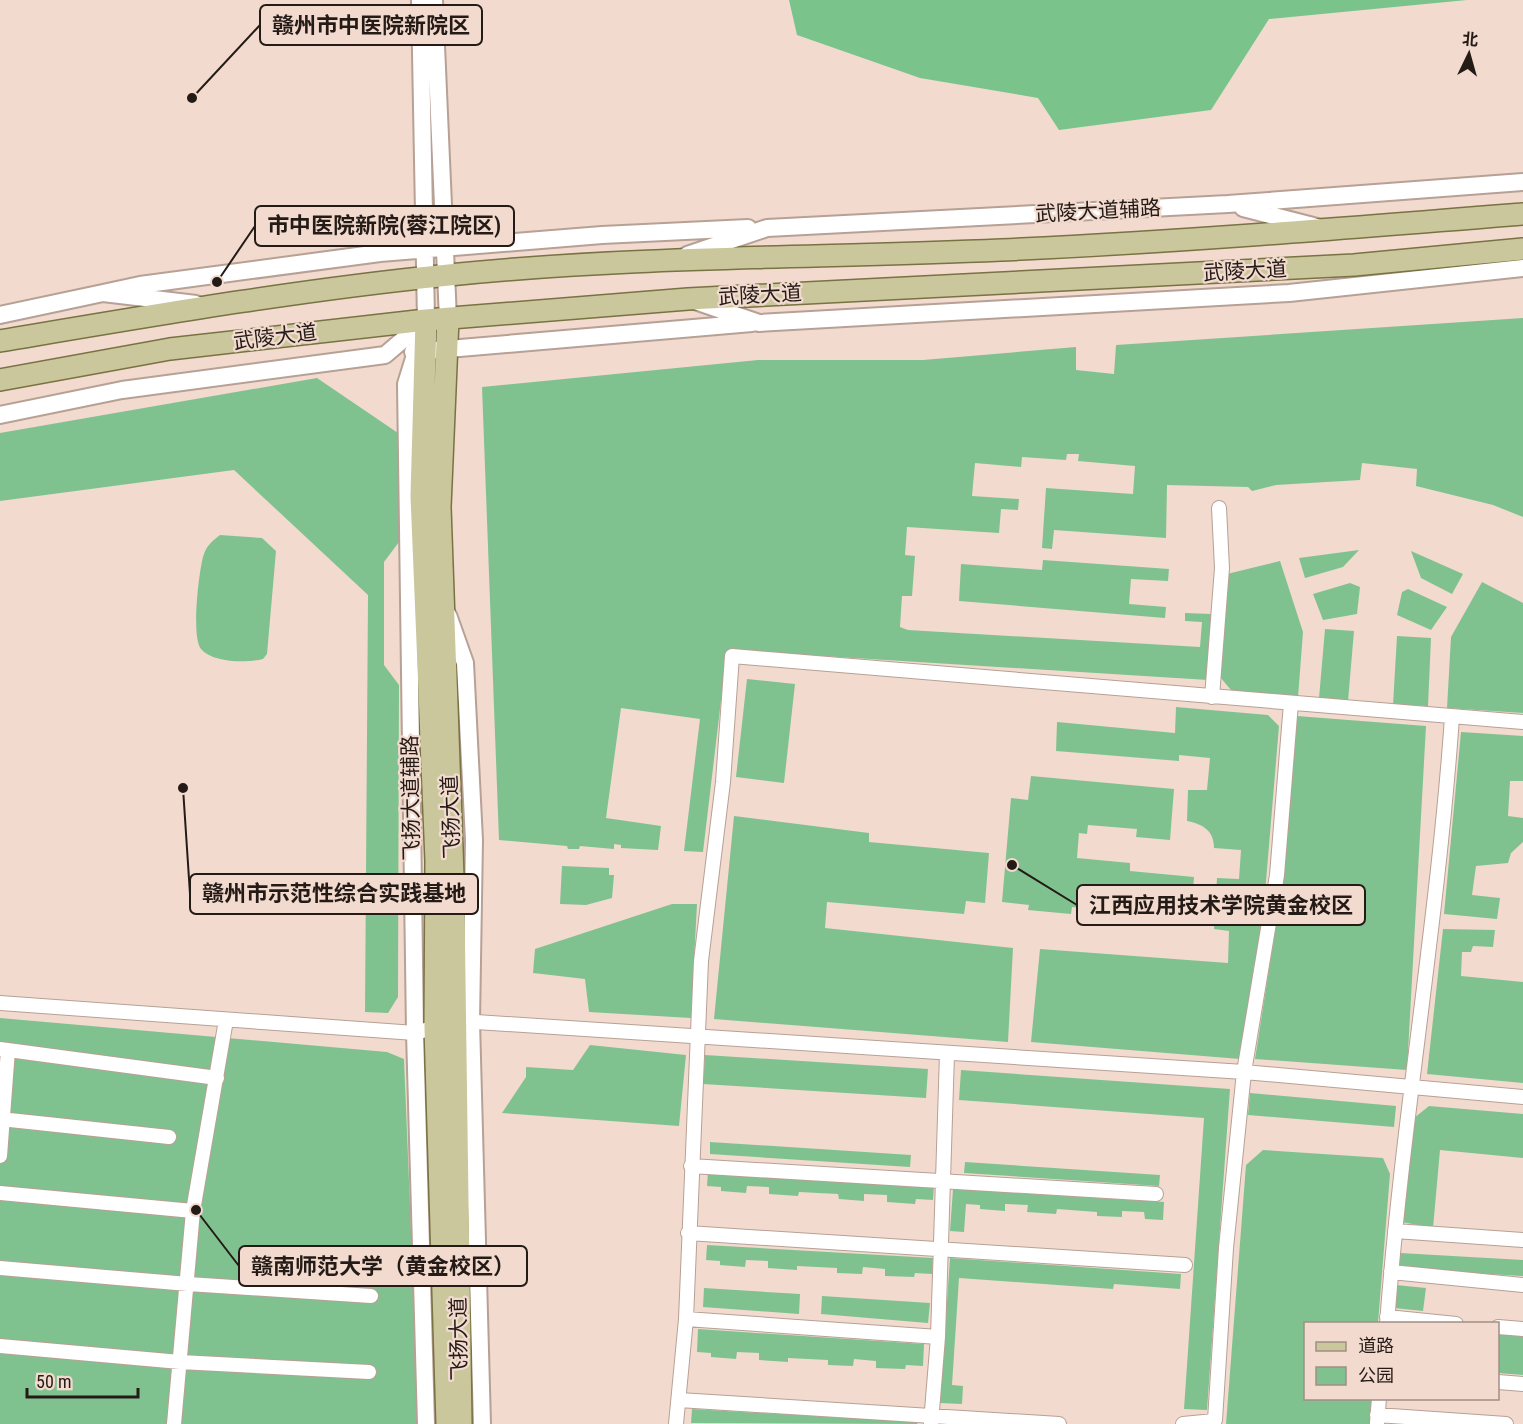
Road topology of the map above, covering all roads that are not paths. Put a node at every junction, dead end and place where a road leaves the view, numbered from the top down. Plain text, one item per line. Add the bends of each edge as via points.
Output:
1 (420, 0) edge
2 (434, 0) edge
3 (1523, 182) edge
4 (1227, 204) junction
5 (1523, 214) edge
6 (767, 228) junction
7 (1329, 230) junction
8 (444, 248) junction
9 (1523, 249) edge
10 (424, 250) junction
11 (677, 259) junction
12 (1354, 265) junction
13 (1523, 268) edge
14 (435, 277) junction
15 (103, 293) junction
16 (1289, 293) junction
17 (688, 299) junction
18 (212, 306) junction
19 (0, 315) edge
20 (448, 319) junction
21 (426, 320) junction
22 (759, 323) junction
23 (0, 341) edge
24 (447, 350) junction
25 (421, 352) junction
26 (385, 355) junction
27 (0, 380) edge
28 (0, 415) edge
29 (1219, 508) dead end
30 (442, 600) junction
31 (1212, 697) junction
32 (1291, 704) junction
33 (1452, 717) junction
34 (1523, 722) edge
35 (474, 840) junction
36 (454, 905) junction
37 (0, 1003) edge
38 (226, 1020) junction
39 (454, 1023) junction
40 (415, 1033) junction
41 (698, 1035) junction
42 (4, 1049) edge
43 (947, 1054) junction
44 (1244, 1072) junction
45 (217, 1078) junction
46 (1413, 1088) junction
47 (1523, 1097) edge
48 (1, 1119) edge
49 (439, 1130) junction
50 (169, 1137) dead end
51 (0, 1156) edge
52 (691, 1166) junction
53 (943, 1181) junction
54 (456, 1186) junction
55 (0, 1193) edge
56 (1156, 1194) dead end
57 (420, 1202) junction
58 (193, 1211) junction
59 (1395, 1230) junction
60 (688, 1233) junction
61 (1523, 1240) edge
62 (478, 1245) junction
63 (941, 1251) junction
64 (1185, 1265) dead end
65 (0, 1268) edge
66 (1391, 1272) junction
67 (188, 1284) junction
68 (1523, 1285) edge
69 (371, 1296) dead end
70 (686, 1319) junction
71 (1387, 1320) edge
72 (1433, 1322) edge
73 (1499, 1327) edge
74 (1523, 1329) edge
75 (938, 1337) junction
76 (0, 1346) edge
77 (180, 1362) junction
78 (369, 1372) dead end
79 (1499, 1382) edge
80 (1523, 1384) edge
81 (679, 1400) junction
82 (1379, 1400) edge
83 (1377, 1419) edge
84 (931, 1420) edge
85 (1212, 1423) edge
86 (174, 1424) edge
87 (426, 1424) edge
88 (447, 1424) edge
89 (461, 1424) edge
90 (483, 1424) edge
91 (676, 1424) edge
92 (1059, 1424) edge
93 (1183, 1424) edge
94 (1506, 1424) edge

1 - 10 street
2 - 8 street
3 - 4 street, 武陵大道辅路
4 - 6 street, 武陵大道辅路
4 - 7 street
5 - 7 main road, 武陵大道
6 - 8 street via 602,235
6 - 11 street, 武陵大道辅路
7 - 11 main road, 武陵大道 via 999,250
8 - 10 street
8 - 14 street
9 - 12 main road, 武陵大道
10 - 14 street
10 - 15 street
11 - 14 main road, 武陵大道
12 - 16 street
12 - 17 main road, 武陵大道
13 - 16 street
14 - 18 main road, 武陵大道
14 - 20 street
14 - 21 street
15 - 18 street
15 - 19 street
16 - 22 street
17 - 20 main road, 武陵大道
17 - 22 street
18 - 23 main road, 武陵大道
20 - 21 main road, 武陵大道
20 - 24 main road, 飞扬大道
21 - 25 main road, 飞扬大道
21 - 26 street
21 - 27 main road, 武陵大道 via 170,349
22 - 24 street
24 - 25 street
24 - 30 main road, 飞扬大道 via 440,507
25 - 26 street
25 - 39 main road, 飞扬大道 via 421,496 436,861
25 - 40 street, 飞扬大道辅路 via 406,384
26 - 28 street via 122,390
29 - 31 street via 1222,568
30 - 35 street via 465,663
30 - 36 main road, 飞扬大道
31 - 32 street
31 - 41 street via 732,656 723,782 701,960
32 - 33 street
32 - 44 street via 1277,874
33 - 34 street
33 - 46 street
35 - 36 street
35 - 39 street
36 - 39 main road, 飞扬大道
37 - 38 street
38 - 40 street
38 - 45 street
39 - 40 street
39 - 41 street
39 - 49 main road, 飞扬大道
39 - 54 main road, 飞扬大道
39 - 62 street
40 - 57 street, 飞扬大道辅路
41 - 43 street
41 - 52 street
42 - 45 street
42 - 48 street
43 - 44 street
43 - 53 street
44 - 46 street
44 - 85 street
45 - 58 street
46 - 47 street
46 - 59 street
48 - 50 street
48 - 51 street
49 - 57 street
49 - 88 main road, 飞扬大道
52 - 53 street
52 - 60 street
53 - 56 street
53 - 63 street
54 - 62 street
54 - 89 main road, 飞扬大道
55 - 58 street
57 - 87 street, 飞扬大道辅路
58 - 67 street
59 - 61 street
59 - 66 street
60 - 63 street
60 - 70 street
62 - 90 street
63 - 64 street
63 - 75 street
65 - 67 street
66 - 68 street
66 - 71 street
67 - 69 street
67 - 77 street
70 - 75 street
70 - 81 street
71 - 72 street
73 - 74 street
75 - 84 street
76 - 77 street
77 - 78 street
77 - 86 street
79 - 80 street
81 - 84 street
81 - 91 street
82 - 83 street
83 - 94 street
84 - 92 street
85 - 93 street

